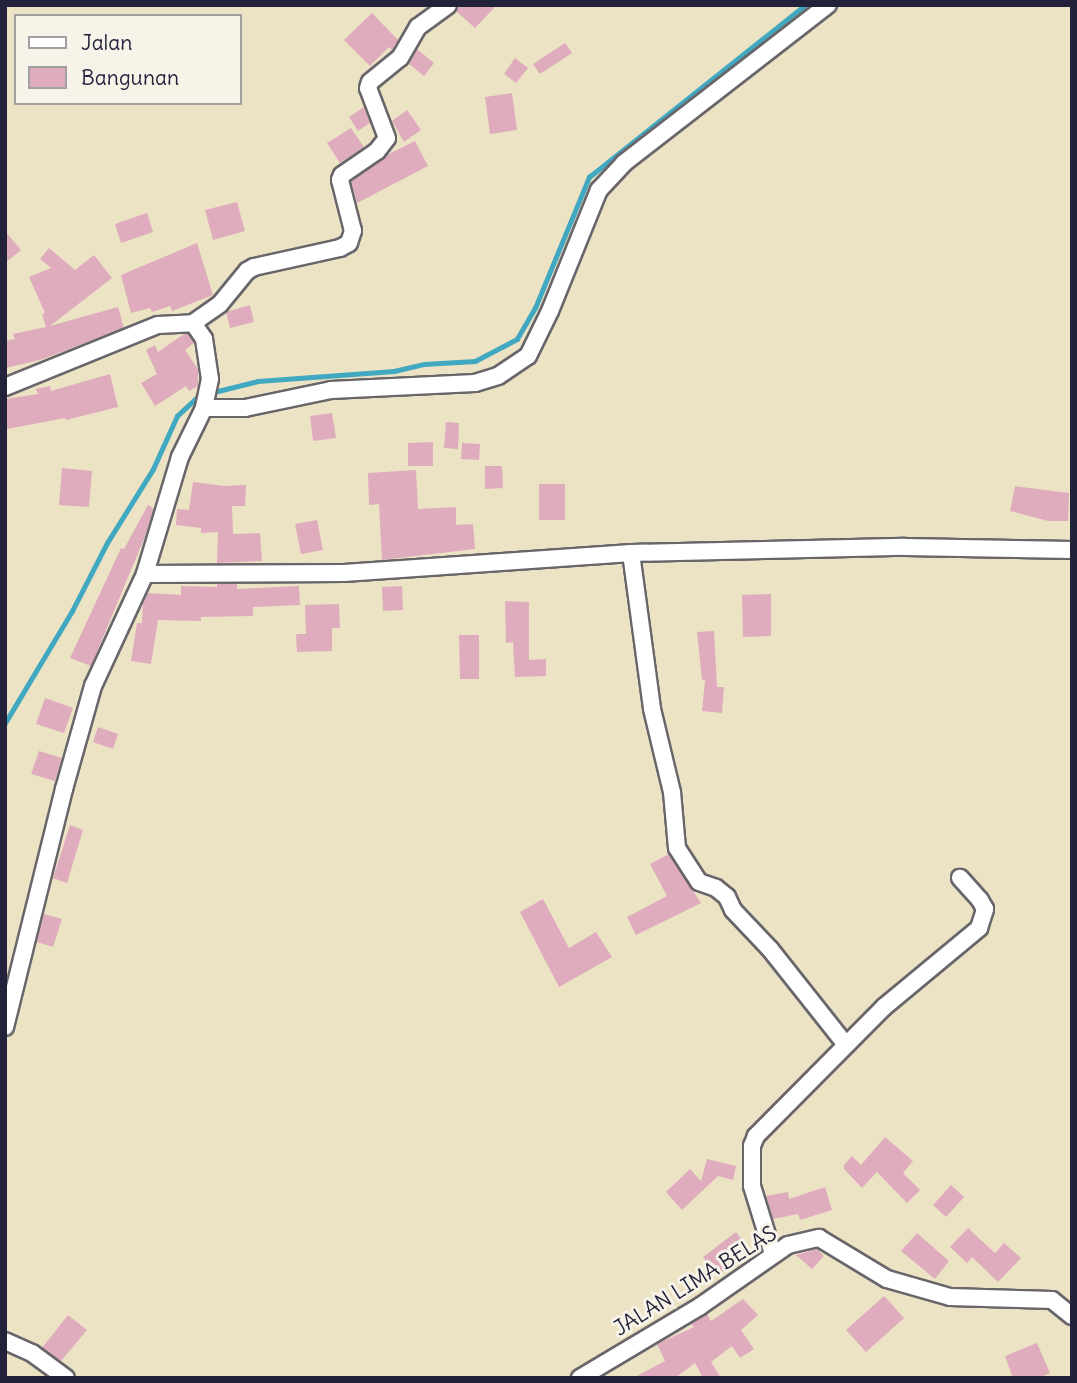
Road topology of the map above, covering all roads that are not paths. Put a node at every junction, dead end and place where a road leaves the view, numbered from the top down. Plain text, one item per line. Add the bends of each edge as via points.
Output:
1 (448, 5) edge
2 (828, 5) edge
3 (192, 323) junction
4 (5, 387) edge
5 (208, 394) junction
6 (1072, 550) edge
7 (631, 553) junction
8 (145, 574) junction
9 (960, 878) dead end
10 (5, 1027) edge
11 (846, 1045) junction
12 (773, 1254) junction
13 (1072, 1315) edge
14 (5, 1341) edge
15 (66, 1378) edge
16 (580, 1378) edge

1 - 3 street via 418,27 400,58 370,82 368,88 387,138 340,180 353,231 349,243 254,267 220,304
2 - 5 street via 624,163 599,190 528,356 498,376 475,383 331,390 244,408
3 - 4 street via 158,325
3 - 5 street via 204,339
5 - 8 street via 180,457
6 - 7 street via 892,547
7 - 8 street via 344,573
7 - 11 street via 652,709 672,792 677,848 699,882 727,897
8 - 10 street via 93,686
9 - 11 street via 985,909 979,928
11 - 12 street via 756,1136 752,1146 752,1186
12 - 13 street, JALAN LIMA BELAS via 788,1244 819,1238 887,1279 950,1297 1052,1300
12 - 16 street, JALAN LIMA BELAS via 699,1307
14 - 15 street via 32,1353

